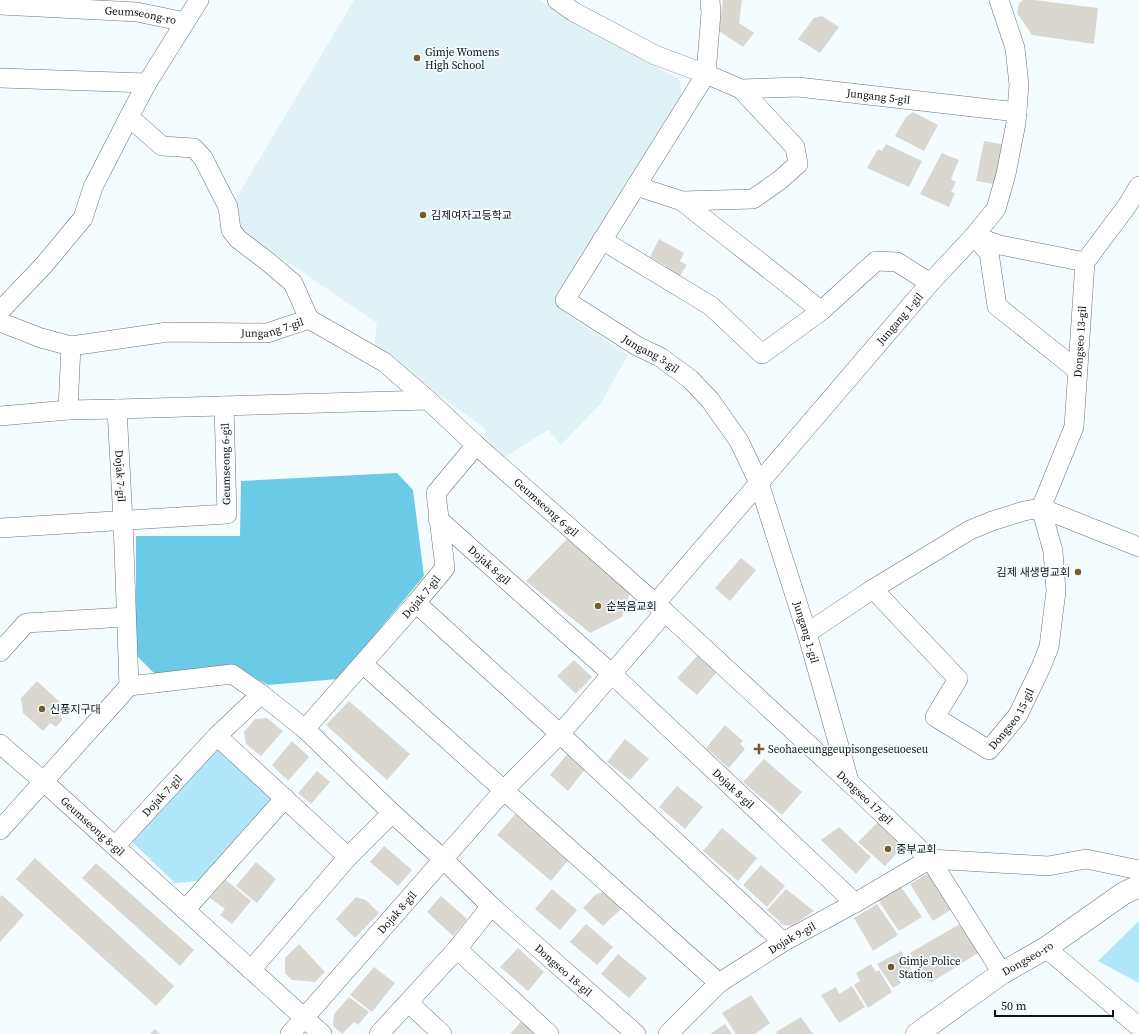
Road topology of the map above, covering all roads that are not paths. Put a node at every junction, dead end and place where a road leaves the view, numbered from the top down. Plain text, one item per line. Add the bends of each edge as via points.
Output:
1 (199, 0) edge
2 (557, 0) edge
3 (710, 0) edge
4 (999, 0) edge
5 (0, 5) edge
6 (185, 22) junction
7 (706, 74) junction
8 (0, 78) edge
9 (148, 84) junction
10 (741, 89) junction
11 (1016, 112) junction
12 (129, 117) junction
13 (636, 186) junction
14 (1139, 186) edge
15 (682, 201) junction
16 (974, 236) junction
17 (602, 240) junction
18 (1085, 262) junction
19 (930, 283) junction
20 (0, 311) edge
21 (821, 311) junction
22 (309, 319) junction
23 (0, 322) edge
24 (70, 346) junction
25 (1077, 370) junction
26 (428, 400) junction
27 (224, 406) junction
28 (68, 410) junction
29 (117, 410) junction
30 (0, 416) edge
31 (476, 445) junction
32 (760, 483) junction
33 (1041, 508) junction
34 (438, 519) junction
35 (123, 521) junction
36 (0, 528) edge
37 (1139, 547) edge
38 (873, 589) junction
39 (416, 603) junction
40 (660, 608) junction
41 (126, 617) junction
42 (807, 633) junction
43 (0, 652) edge
44 (363, 664) junction
45 (612, 674) junction
46 (129, 686) junction
47 (261, 694) junction
48 (305, 729) junction
49 (560, 734) junction
50 (217, 736) junction
51 (0, 744) edge
52 (44, 782) junction
53 (849, 782) junction
54 (504, 790) junction
55 (285, 798) junction
56 (392, 813) junction
57 (0, 830) edge
58 (114, 846) junction
59 (348, 857) junction
60 (443, 859) junction
61 (930, 859) junction
62 (1139, 870) edge
63 (1139, 886) edge
64 (855, 903) junction
65 (491, 906) junction
66 (185, 910) junction
67 (783, 942) junction
68 (1046, 948) junction
69 (457, 949) junction
70 (252, 970) junction
71 (1002, 973) junction
72 (719, 983) junction
73 (409, 1003) junction
74 (304, 1019) junction
75 (1139, 1027) edge
76 (290, 1034) edge
77 (322, 1034) edge
78 (379, 1034) edge
79 (442, 1034) edge
80 (549, 1034) edge
81 (636, 1034) edge
82 (668, 1034) edge
83 (917, 1034) edge

1 - 6 street
2 - 7 street, Jungang 5-gil via 574,12 655,55
3 - 7 street, Jungang 3-gil
4 - 11 street, Jungang 1-gil via 1015,48 1019,85
5 - 6 street, Geumseong-ro via 137,12
6 - 9 street
7 - 10 street, Jungang 5-gil
7 - 13 street, Jungang 3-gil
8 - 9 street
9 - 12 street
10 - 11 street, Jungang 5-gil via 798,87
10 - 15 street, Jungang 5-gil via 795,147 798,164 753,199
11 - 16 street, Jungang 1-gil via 1006,174 996,209
12 - 20 street via 93,187 83,218 44,265
12 - 22 street, Jungang 7-gil via 162,146 194,148 203,158 228,207 231,230 238,239 293,283
13 - 15 street
13 - 17 street, Jungang 3-gil
14 - 18 street
15 - 21 street
16 - 18 street via 1000,245
16 - 19 street, Jungang 1-gil
16 - 25 street via 989,253 997,306
17 - 21 street, Jungang 1-gil via 712,306 762,354
17 - 32 street, Jungang 3-gil via 565,300 637,346 660,357 690,379 710,400 739,441
18 - 25 street, Dongseo 13-gil
19 - 21 street, Jungang 1-gil via 897,262 876,261
19 - 32 street, Jungang 1-gil
22 - 24 street, Jungang 7-gil via 267,332 168,332
22 - 26 street, Geumseong 6-gil via 384,362
23 - 24 street, Jungang 7-gil
24 - 28 street
25 - 33 street, Dongseo 13-gil via 1074,427
26 - 27 street
26 - 31 street, Geumseong 6-gil
27 - 29 street
27 - 35 street, Geumseong 6-gil via 227,514
28 - 29 street
28 - 30 street
29 - 35 street, Dojak 7-gil
31 - 34 street, Dojak 7-gil via 436,493
31 - 40 street, Geumseong 6-gil
32 - 40 street, Jungang 1-gil
32 - 42 street, Jungang 1-gil
33 - 37 street
33 - 38 street via 998,519 970,530
33 - 38 street, Dongseo 15-gil via 1053,551 1056,591 1049,647 1018,715 989,750 935,717 958,679
34 - 39 street, Dojak 7-gil via 444,568
34 - 45 street, Dojak 8-gil
35 - 36 street
35 - 41 street, Dojak 7-gil
38 - 42 street
39 - 44 street, Dojak 7-gil
39 - 49 street
40 - 45 street, Dojak 8-gil
40 - 53 street, Dongseo 17-gil
41 - 43 street via 26,623
41 - 46 street, Dojak 7-gil
42 - 53 street, Jungang 1-gil
44 - 48 street, Dojak 7-gil
44 - 54 street
45 - 49 street, Dojak 8-gil
45 - 64 street, Dojak 8-gil
46 - 47 street via 232,674
46 - 52 street
47 - 48 street
47 - 50 street, Dojak 7-gil
48 - 56 street
49 - 54 street, Dojak 8-gil
49 - 67 street
50 - 55 street
50 - 58 street, Dojak 7-gil
51 - 52 street, Geumseong 8-gil
52 - 57 street
52 - 58 street, Geumseong 8-gil
53 - 61 street, Dongseo 17-gil
54 - 60 street, Dojak 8-gil
54 - 72 street
55 - 59 street
55 - 66 street
56 - 59 street
56 - 60 street
58 - 66 street, Geumseong 8-gil
59 - 70 street
60 - 65 street, Dongseo 18-gil
60 - 74 street, Dojak 8-gil
61 - 62 street via 1048,866 1086,859
61 - 64 street, Dojak 9-gil
61 - 71 street, Dongseo 17-gil
63 - 68 main road, Dongseo-ro via 1124,893
64 - 67 street, Dojak 9-gil
65 - 69 street
65 - 81 street, Dongseo 18-gil
66 - 70 street, Geumseong 8-gil
67 - 72 street, Dojak 9-gil
68 - 71 main road, Dongseo-ro
68 - 75 street
69 - 73 street
69 - 80 street
70 - 74 street, Geumseong 8-gil
71 - 83 main road, Dongseo-ro
72 - 82 street, Dojak 9-gil
73 - 78 street
73 - 79 street
74 - 76 street, Dojak 8-gil
74 - 77 street, Geumseong 8-gil

